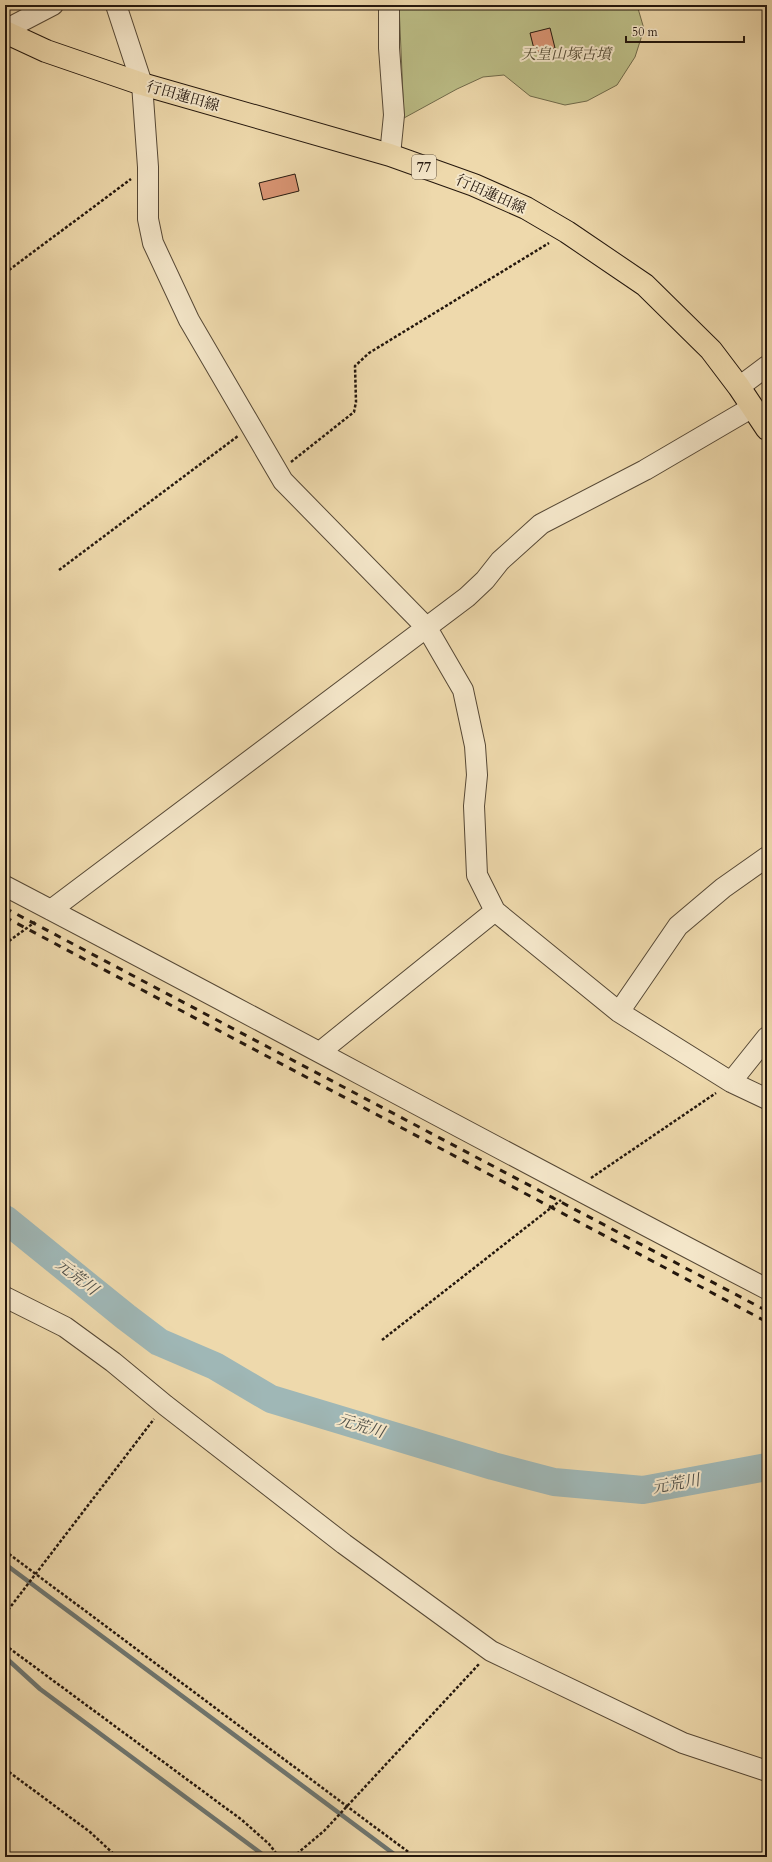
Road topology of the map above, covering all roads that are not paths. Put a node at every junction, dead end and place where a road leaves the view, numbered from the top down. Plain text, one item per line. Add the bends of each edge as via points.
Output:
1 (52, 5) edge
2 (116, 5) edge
3 (389, 5) edge
4 (5, 31) edge
5 (142, 84) junction
6 (390, 154) junction
7 (767, 366) edge
8 (739, 387) junction
9 (751, 408) junction
10 (767, 429) edge
11 (427, 628) junction
12 (767, 858) edge
13 (5, 886) edge
14 (51, 910) junction
15 (495, 911) junction
16 (619, 1012) junction
17 (767, 1037) edge
18 (320, 1052) junction
19 (731, 1082) junction
20 (767, 1099) edge
21 (767, 1289) edge
22 (5, 1296) edge
23 (767, 1771) edge

1 - 4 street
2 - 5 street
3 - 6 street via 394,115
4 - 5 main road, 行田蓮田線 / 77 via 46,51
5 - 6 main road, 行田蓮田線 / 77
5 - 11 street via 148,167 148,220 153,243 188,320 283,481
6 - 8 main road, 行田蓮田線 / 77 via 474,184 526,208 567,232 644,285 711,350
7 - 8 street
8 - 9 main road, 行田蓮田線 / 77
9 - 10 main road, 行田蓮田線 / 77
9 - 11 street via 645,470 541,524 500,561 486,580
11 - 14 street
11 - 15 street via 463,690 475,746 477,875
12 - 16 street via 723,888 678,926
13 - 14 street
14 - 18 street
15 - 16 street
15 - 18 street
16 - 19 street
17 - 19 street
18 - 21 street via 575,1190
19 - 20 street
22 - 23 street via 65,1327 344,1544 491,1652 683,1743

